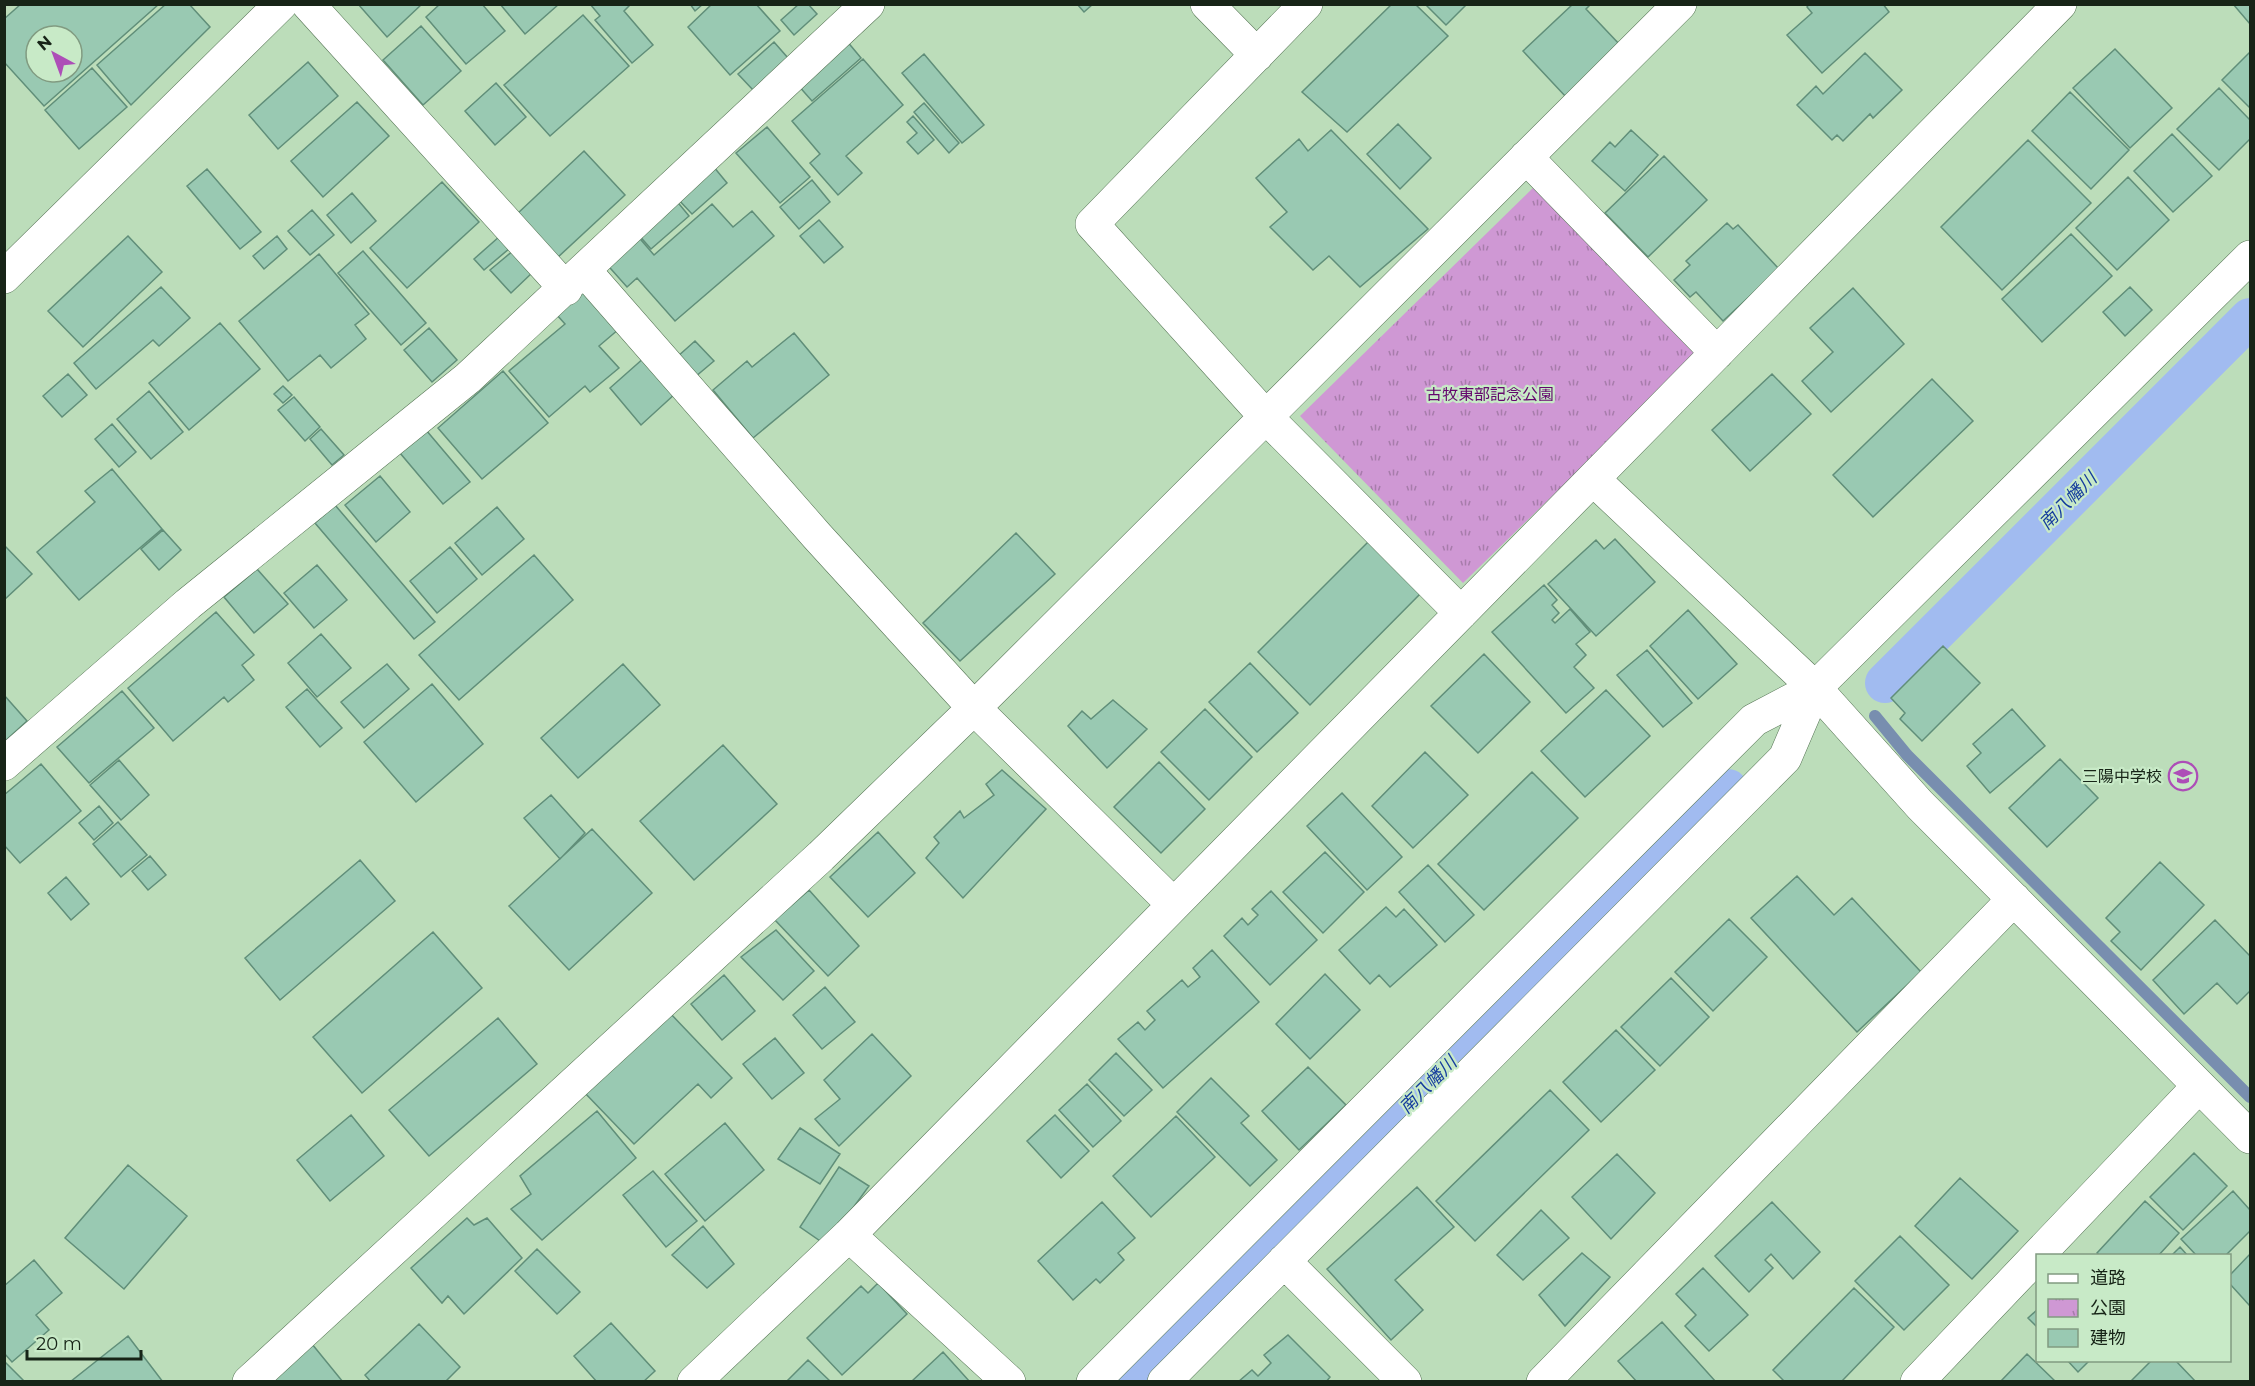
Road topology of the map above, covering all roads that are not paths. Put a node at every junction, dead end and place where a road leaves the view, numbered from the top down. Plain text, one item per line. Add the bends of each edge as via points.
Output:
1 (868, 4) edge
2 (1207, 4) edge
3 (1306, 4) edge
4 (1680, 4) edge
5 (2060, 4) edge
6 (286, 5) edge
7 (1257, 55) junction
8 (1526, 158) junction
9 (2250, 257) edge
10 (4, 277) edge
11 (575, 280) junction
12 (1717, 353) junction
13 (1266, 417) junction
14 (1593, 479) junction
15 (1461, 613) junction
16 (1815, 688) junction
17 (974, 708) junction
18 (4, 764) edge
19 (2013, 899) junction
20 (1173, 904) junction
21 (2199, 1086) junction
22 (2250, 1137) edge
23 (849, 1234) junction
24 (2039, 1254) edge
25 (2036, 1257) edge
26 (1284, 1261) junction
27 (249, 1382) edge
28 (694, 1382) edge
29 (1009, 1382) edge
30 (1093, 1382) edge
31 (1164, 1382) edge
32 (1405, 1382) edge
33 (1543, 1382) edge
34 (1917, 1382) edge

1 - 11 street
2 - 7 street
3 - 7 street
4 - 8 street
5 - 12 street
6 - 10 street
6 - 11 street
7 - 13 street via 1092,224
8 - 12 street
8 - 13 street
9 - 16 street
11 - 17 street
11 - 18 street via 468,378 188,604
12 - 14 street
13 - 15 street
13 - 17 street
14 - 15 street
14 - 16 street
15 - 20 street
16 - 19 street via 1920,805
16 - 26 street via 1785,759
16 - 30 street via 1754,720
17 - 20 street
17 - 27 street via 821,856
19 - 21 street
19 - 33 street
20 - 23 street
21 - 22 street
21 - 24 street
23 - 28 street
23 - 29 street
25 - 34 street
26 - 31 street
26 - 32 street

